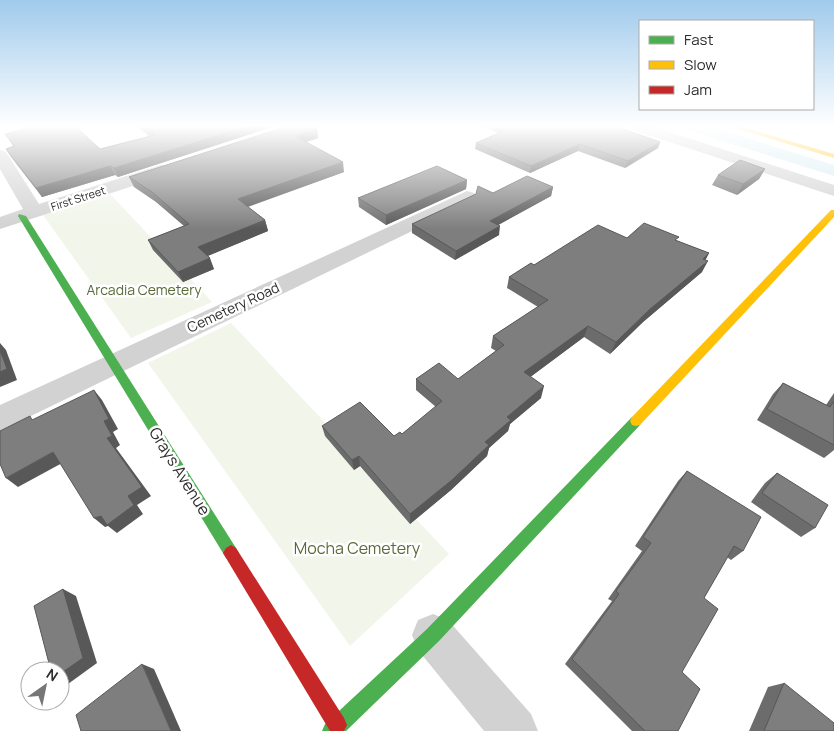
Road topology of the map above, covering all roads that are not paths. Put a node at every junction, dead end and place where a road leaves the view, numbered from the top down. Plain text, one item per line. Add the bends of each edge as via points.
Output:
1 (2, 160) edge
2 (739, 160) edge
3 (185, 163) edge
4 (834, 191) edge
5 (467, 196) edge
6 (834, 212) edge
7 (28, 214) junction
8 (0, 223) edge
9 (114, 364) junction
10 (0, 419) edge
11 (433, 635) junction
12 (334, 728) edge
13 (514, 731) edge

1 - 7 street, Grays Avenue
2 - 4 street
3 - 7 street, First Street
5 - 9 street, Cemetery Road
6 - 11 street
7 - 8 street, First Street
7 - 9 street, Grays Avenue
9 - 10 street, Cemetery Road
9 - 12 street, Grays Avenue
11 - 12 street
11 - 13 street

